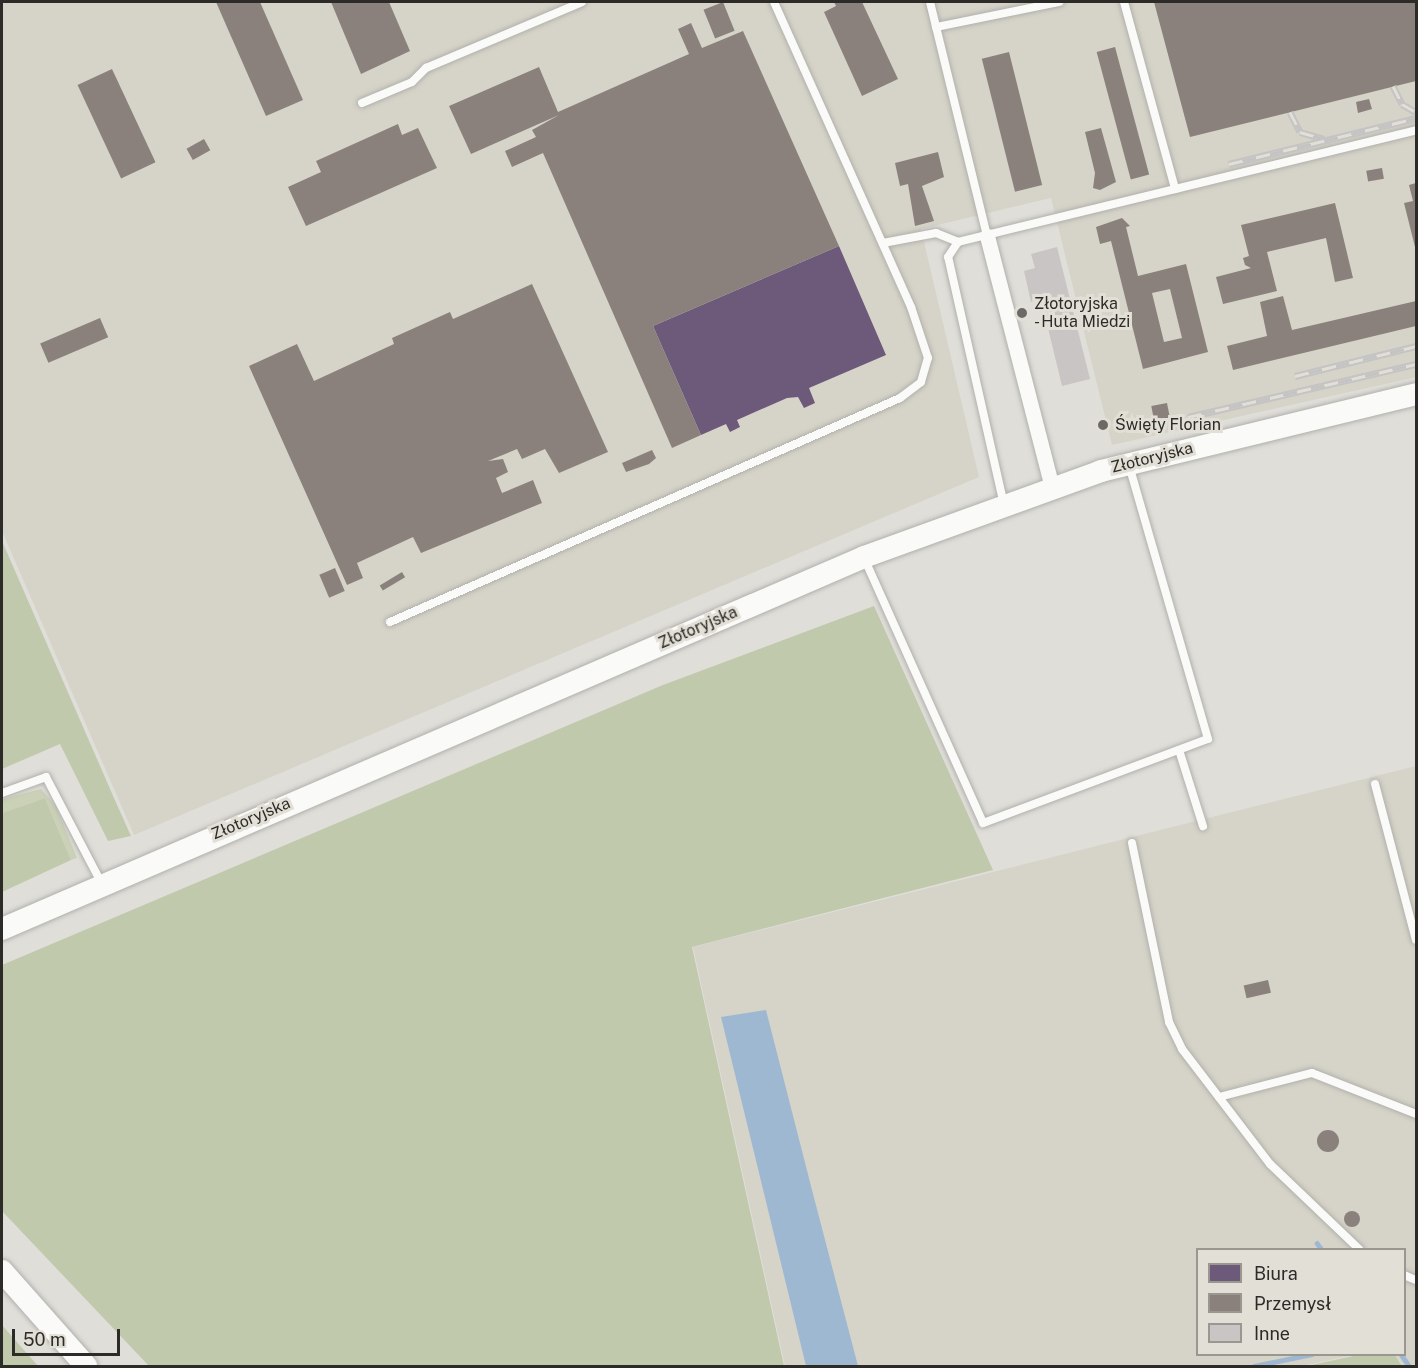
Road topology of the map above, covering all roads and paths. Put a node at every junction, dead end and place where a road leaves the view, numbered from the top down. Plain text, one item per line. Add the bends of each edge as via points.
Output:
1 (582, 2) edge
2 (774, 2) edge
3 (930, 2) edge
4 (1059, 2) edge
5 (1124, 2) edge
6 (936, 27) junction
7 (362, 103) dead end
8 (1416, 130) edge
9 (1174, 189) junction
10 (987, 236) junction
11 (958, 242) junction
12 (882, 243) junction
13 (1416, 394) edge
14 (1129, 464) junction
15 (1052, 487) junction
16 (1004, 506) junction
17 (864, 557) junction
18 (390, 622) dead end
19 (1179, 750) junction
20 (1375, 784) dead end
21 (2, 793) edge
22 (1203, 826) dead end
23 (1132, 843) dead end
24 (102, 884) junction
25 (2, 928) edge
26 (1416, 940) edge
27 (1219, 1097) junction
28 (1416, 1114) edge
29 (1358, 1248) edge
30 (2, 1271) edge
31 (86, 1366) edge

1 - 7 lane via 426,68 412,82
2 - 12 lane
3 - 6 lane
4 - 6 lane
5 - 9 lane
6 - 10 lane
8 - 9 lane
9 - 10 lane
10 - 11 lane
10 - 15 street
11 - 12 lane via 936,233
11 - 16 lane via 948,257
12 - 18 lane via 928,358 921,382 900,398
13 - 14 main road, Złotoryjska
14 - 15 main road, Złotoryjska
14 - 19 lane via 1208,739
15 - 16 main road, Złotoryjska
16 - 17 main road, Złotoryjska
17 - 19 lane via 983,823
17 - 24 main road, Złotoryjska
19 - 22 lane
20 - 26 lane
21 - 24 lane via 46,777
23 - 27 lane via 1169,1022 1182,1049
24 - 25 main road, Złotoryjska
27 - 28 lane via 1312,1073
27 - 29 lane via 1270,1164
30 - 31 main road

